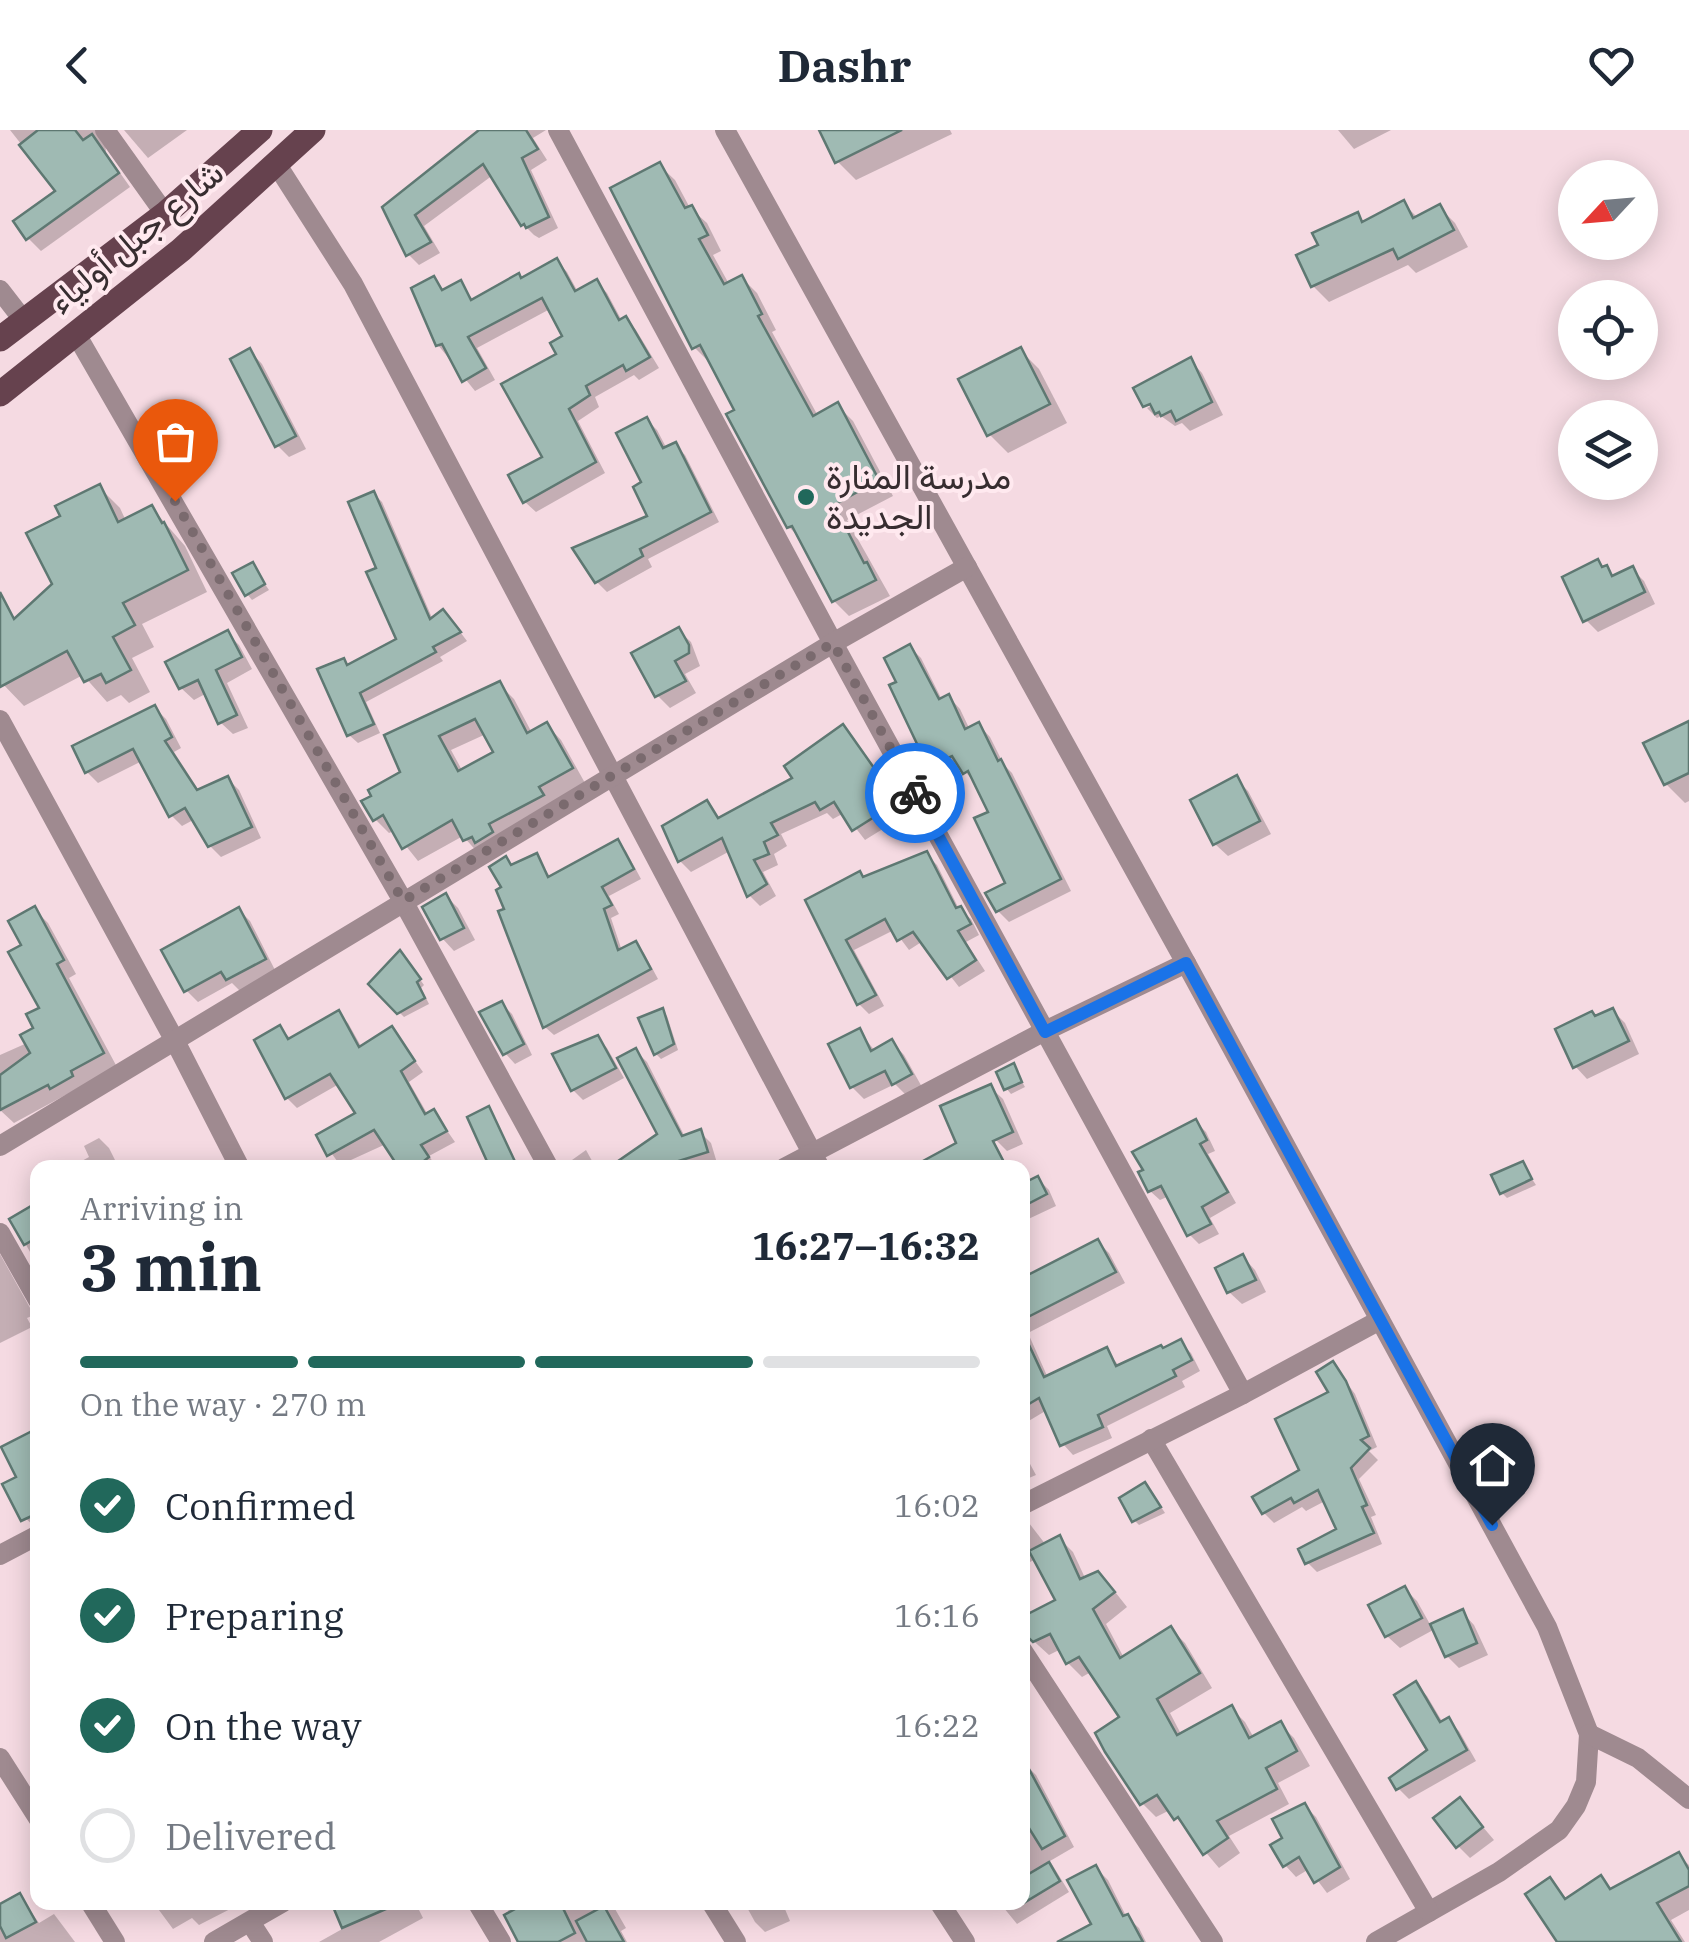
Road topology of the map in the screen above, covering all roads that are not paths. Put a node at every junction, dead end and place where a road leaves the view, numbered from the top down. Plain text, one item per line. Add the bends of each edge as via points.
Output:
1 (105, 130) edge
2 (260, 130) edge
3 (313, 130) edge
4 (558, 130) edge
5 (725, 130) edge
6 (277, 165) junction
7 (165, 214) junction
8 (0, 290) edge
9 (24, 321) junction
10 (76, 334) junction
11 (0, 339) edge
12 (0, 394) edge
13 (967, 567) junction
14 (833, 643) junction
15 (0, 720) edge
16 (614, 774) junction
17 (403, 901) junction
18 (1186, 963) junction
19 (1045, 1032) junction
20 (176, 1041) junction
21 (0, 1146) edge
22 (236, 1160) edge
23 (545, 1160) edge
24 (817, 1160) edge
25 (0, 1233) edge
26 (30, 1286) edge
27 (1380, 1320) junction
28 (1243, 1394) junction
29 (1151, 1438) junction
30 (1030, 1501) edge
31 (30, 1539) edge
32 (0, 1555) edge
33 (1030, 1662) edge
34 (1588, 1734) junction
35 (0, 1758) edge
36 (1689, 1799) edge
37 (30, 1805) edge
38 (95, 1910) edge
39 (270, 1910) edge
40 (482, 1910) edge
41 (716, 1910) edge
42 (944, 1910) edge
43 (1429, 1912) junction
44 (250, 1922) junction
45 (115, 1942) edge
46 (214, 1942) edge
47 (263, 1942) edge
48 (501, 1942) edge
49 (736, 1942) edge
50 (965, 1942) edge
51 (1213, 1942) edge
52 (1376, 1942) edge

1 - 7 street
2 - 7 main road, شارع جبل أولياء
3 - 6 main road, شارع جبل أولياء
4 - 14 street
5 - 13 street
6 - 10 main road, شارع جبل أولياء
6 - 16 street via 353,284
7 - 9 main road, شارع جبل أولياء
8 - 9 street
9 - 11 main road, شارع جبل أولياء
10 - 12 main road, شارع جبل أولياء
10 - 17 street
13 - 14 street
13 - 18 street
14 - 16 street
14 - 19 street
15 - 20 street
16 - 17 street
16 - 24 street
17 - 20 street
17 - 23 street
18 - 19 street
18 - 27 street
19 - 24 street
19 - 28 street
20 - 21 street
20 - 22 street
25 - 26 street
27 - 28 street
27 - 34 street via 1547,1627
28 - 29 street
29 - 30 street
29 - 43 street
31 - 32 street
33 - 51 street
34 - 36 street via 1638,1758
34 - 43 street via 1586,1782 1559,1830
35 - 37 street
38 - 45 street
39 - 44 street
40 - 48 street
41 - 49 street
42 - 50 street
43 - 52 street
44 - 46 street
44 - 47 street

